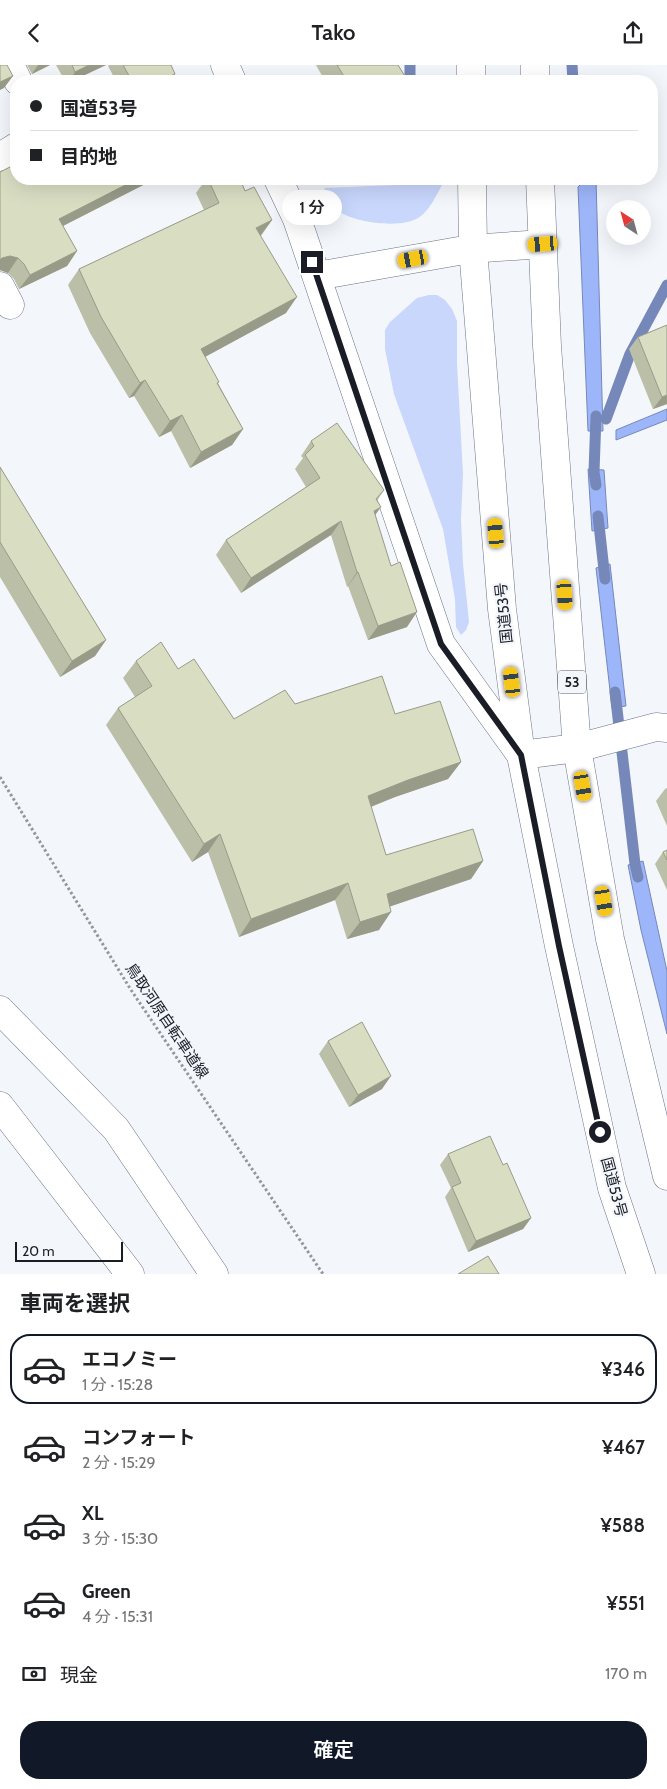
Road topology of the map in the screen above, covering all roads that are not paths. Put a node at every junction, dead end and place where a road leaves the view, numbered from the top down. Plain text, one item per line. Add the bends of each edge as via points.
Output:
1 (281, 185) edge
2 (472, 185) edge
3 (540, 185) edge
4 (543, 244) junction
5 (473, 249) junction
6 (317, 276) junction
7 (667, 728) edge
8 (577, 748) junction
9 (521, 755) junction
10 (0, 1010) edge
11 (0, 1106) edge
12 (667, 1176) edge
13 (130, 1274) edge
14 (214, 1274) edge
15 (640, 1274) edge

1 - 6 main road
2 - 5 main road, 国道53号
3 - 4 main road, 53
4 - 5 main road
4 - 8 main road, 53 via 547,346
5 - 6 main road
5 - 9 main road, 国道53号 via 502,609
6 - 9 main road via 441,644
7 - 8 main road via 656,727
8 - 9 main road
8 - 12 main road, 53 via 610,939
9 - 15 main road, 国道53号 via 612,1188
10 - 14 main road via 116,1129
11 - 13 main road

